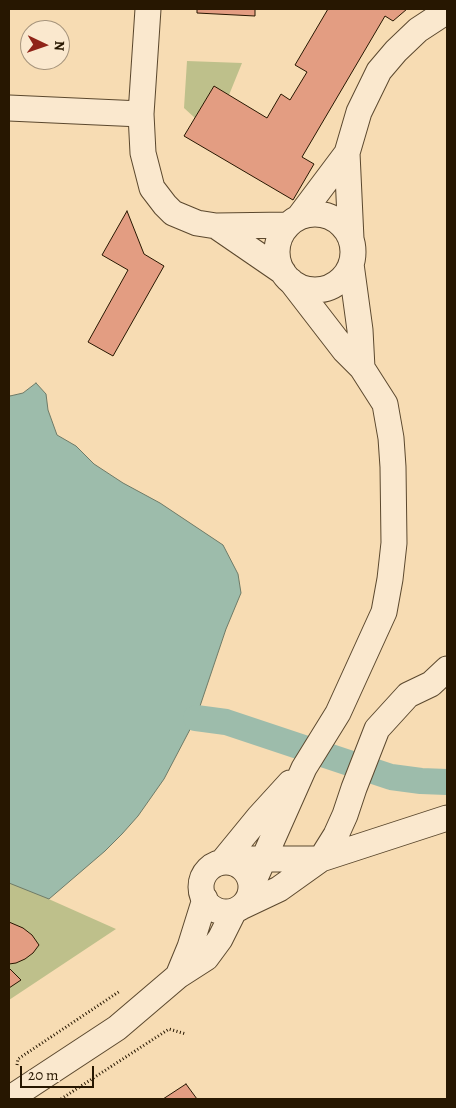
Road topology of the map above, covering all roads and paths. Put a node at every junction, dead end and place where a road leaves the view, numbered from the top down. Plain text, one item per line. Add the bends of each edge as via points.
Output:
1 (148, 9) edge
2 (447, 10) edge
3 (9, 108) edge
4 (141, 114) junction
5 (347, 153) junction
6 (293, 221) junction
7 (216, 226) junction
8 (351, 239) junction
9 (351, 264) junction
10 (287, 277) junction
11 (362, 368) junction
12 (447, 669) edge
13 (447, 818) edge
14 (268, 822) junction
15 (264, 858) junction
16 (321, 859) junction
17 (223, 861) junction
18 (252, 885) junction
19 (204, 900) junction
20 (238, 909) junction
21 (178, 976) junction
22 (122, 989) dead end
23 (186, 1034) dead end
24 (16, 1070) dead end
25 (9, 1099) edge
26 (61, 1099) edge

1 - 4 street
2 - 5 street via 418,30 379,71 359,112
3 - 4 street
4 - 7 street via 143,153 152,188 173,213 197,223
5 - 6 street
5 - 8 street
6 - 7 street
6 - 8 street via 311,214 324,214 336,219
6 - 10 street via 281,236 278,248 278,261
7 - 10 street
8 - 9 street via 354,252
9 - 10 street via 346,275 326,288 302,287
9 - 11 street
10 - 11 street
11 - 14 street via 385,404 391,438 394,543 384,612 338,713
12 - 16 street via 431,684 408,695 377,729 345,815
13 - 16 street
14 - 15 street
14 - 17 street
15 - 16 street
15 - 17 street
15 - 18 street
16 - 20 street via 279,889
17 - 18 street via 239,864 246,870
17 - 19 street via 204,875 201,883
18 - 20 street via 251,894
19 - 20 street via 217,910
19 - 21 street
20 - 21 street via 206,958
21 - 25 street via 116,1028
22 - 24 path via 18,1059
23 - 26 path via 169,1029

